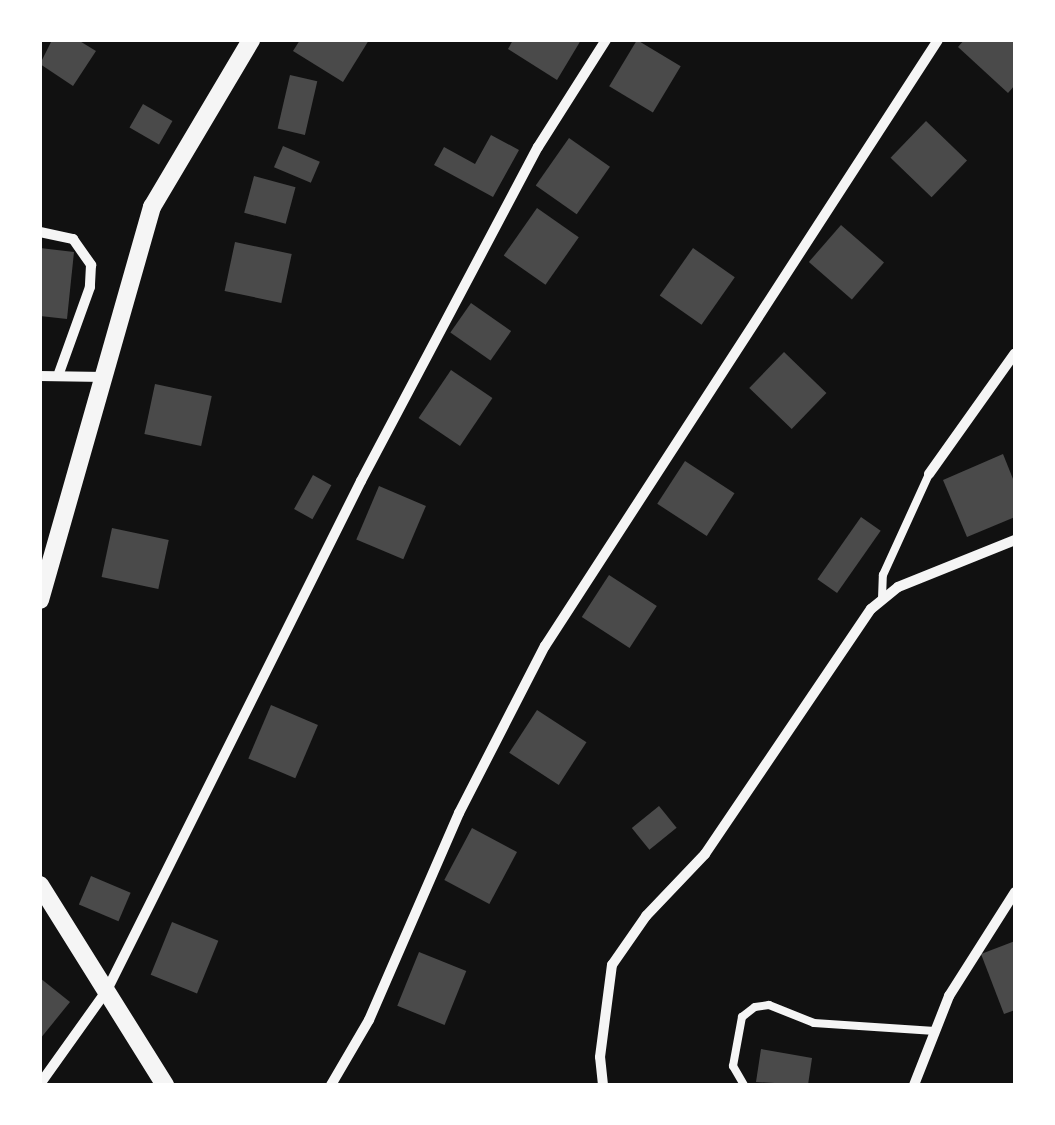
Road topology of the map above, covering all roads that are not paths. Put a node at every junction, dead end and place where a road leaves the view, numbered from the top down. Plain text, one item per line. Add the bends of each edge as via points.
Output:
1 (251, 40) edge
2 (606, 40) edge
3 (938, 40) edge
4 (40, 232) edge
5 (1015, 353) edge
6 (59, 373) junction
7 (40, 376) edge
8 (104, 377) junction
9 (929, 474) joint
10 (1015, 540) edge
11 (882, 598) junction
12 (40, 600) edge
13 (40, 884) edge
14 (1015, 892) edge
15 (106, 990) junction
16 (935, 1031) junction
17 (40, 1084) edge
18 (165, 1085) edge
19 (331, 1085) edge
20 (604, 1085) edge
21 (744, 1085) edge
22 (914, 1085) edge

1 - 8 street via 152,207
2 - 15 street via 538,147 361,481
3 - 19 street via 545,646 460,813 369,1020
4 - 6 street via 73,239 91,266 90,288
5 - 9 street
6 - 7 street
6 - 8 street
8 - 12 street
9 - 11 lane via 883,575
10 - 11 street
11 - 20 street via 705,854 646,916 612,965 600,1058
13 - 15 street
14 - 16 street via 1000,907
15 - 17 street
15 - 18 street
16 - 21 lane via 814,1023 769,1005 755,1007 742,1017 733,1066
16 - 22 street

